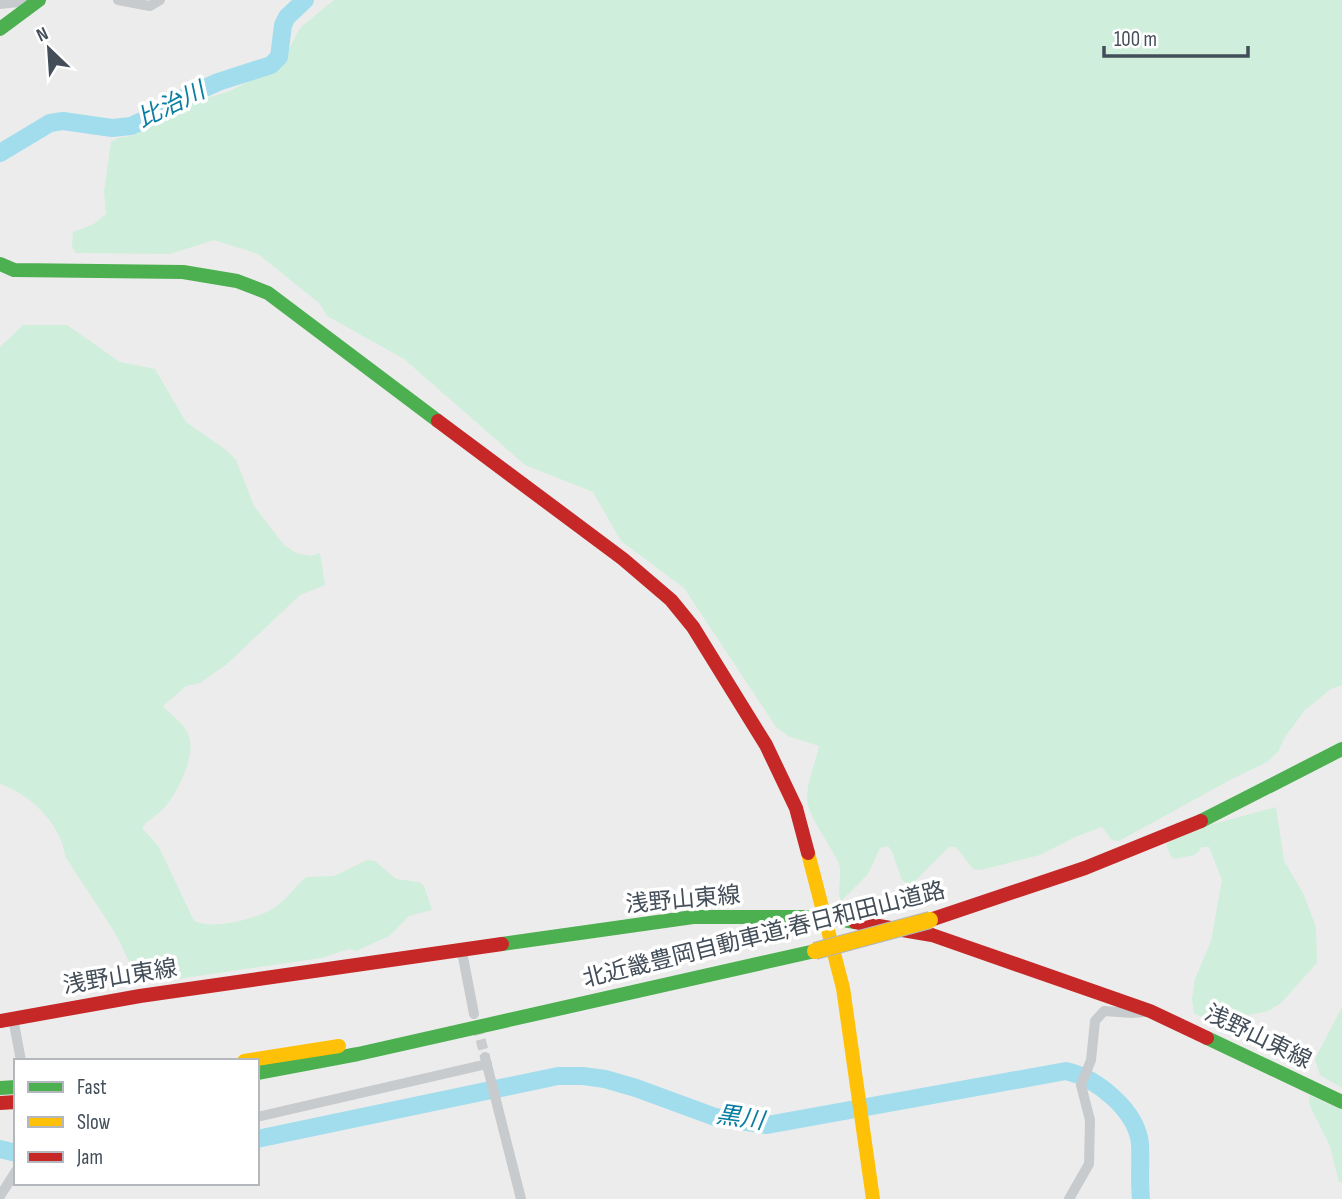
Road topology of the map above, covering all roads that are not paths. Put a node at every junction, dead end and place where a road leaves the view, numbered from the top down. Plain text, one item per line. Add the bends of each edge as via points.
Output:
1 (42, 0) edge
2 (118, 0) edge
3 (160, 0) edge
4 (0, 4) edge
5 (0, 29) edge
6 (0, 264) edge
7 (1342, 739) edge
8 (1342, 749) edge
9 (1088, 865) junction
10 (826, 917) junction
11 (462, 952) junction
12 (1150, 1011) junction
13 (474, 1014) tunnel mouth
14 (528, 1014) junction
15 (6, 1019) edge
16 (20, 1059) edge
17 (256, 1059) edge
18 (259, 1073) edge
19 (1342, 1102) edge
20 (259, 1117) edge
21 (14, 1174) edge
22 (0, 1196) edge
23 (521, 1199) edge
24 (873, 1199) edge
25 (1069, 1199) edge

1 - 4 street
1 - 5 main road
2 - 3 street via 150,6
6 - 10 main road via 14,270 183,272 237,281 268,293 623,559 671,600 693,627 766,745 796,808
7 - 9 main road, 北近畿豊岡自動車道;春日和田山道路
8 - 9 main road, 北近畿豊岡自動車道;春日和田山道路 via 1206,819
9 - 14 main road, 北近畿豊岡自動車道;春日和田山道路, bridge via 930,920 815,951
10 - 11 main road, 浅野山東線 via 693,918
10 - 12 main road, 浅野山東線 via 932,935
10 - 24 main road via 844,988
11 - 13 street
11 - 15 main road, 浅野山東線
12 - 19 main road, 浅野山東線
12 - 25 street via 1104,1012 1095,1021 1091,1060 1081,1085 1090,1120 1089,1164
14 - 17 main road, 北近畿豊岡自動車道;春日和田山道路
14 - 18 main road, 北近畿豊岡自動車道;春日和田山道路
15 - 16 street
20 - 23 street via 486,1061
21 - 22 street

